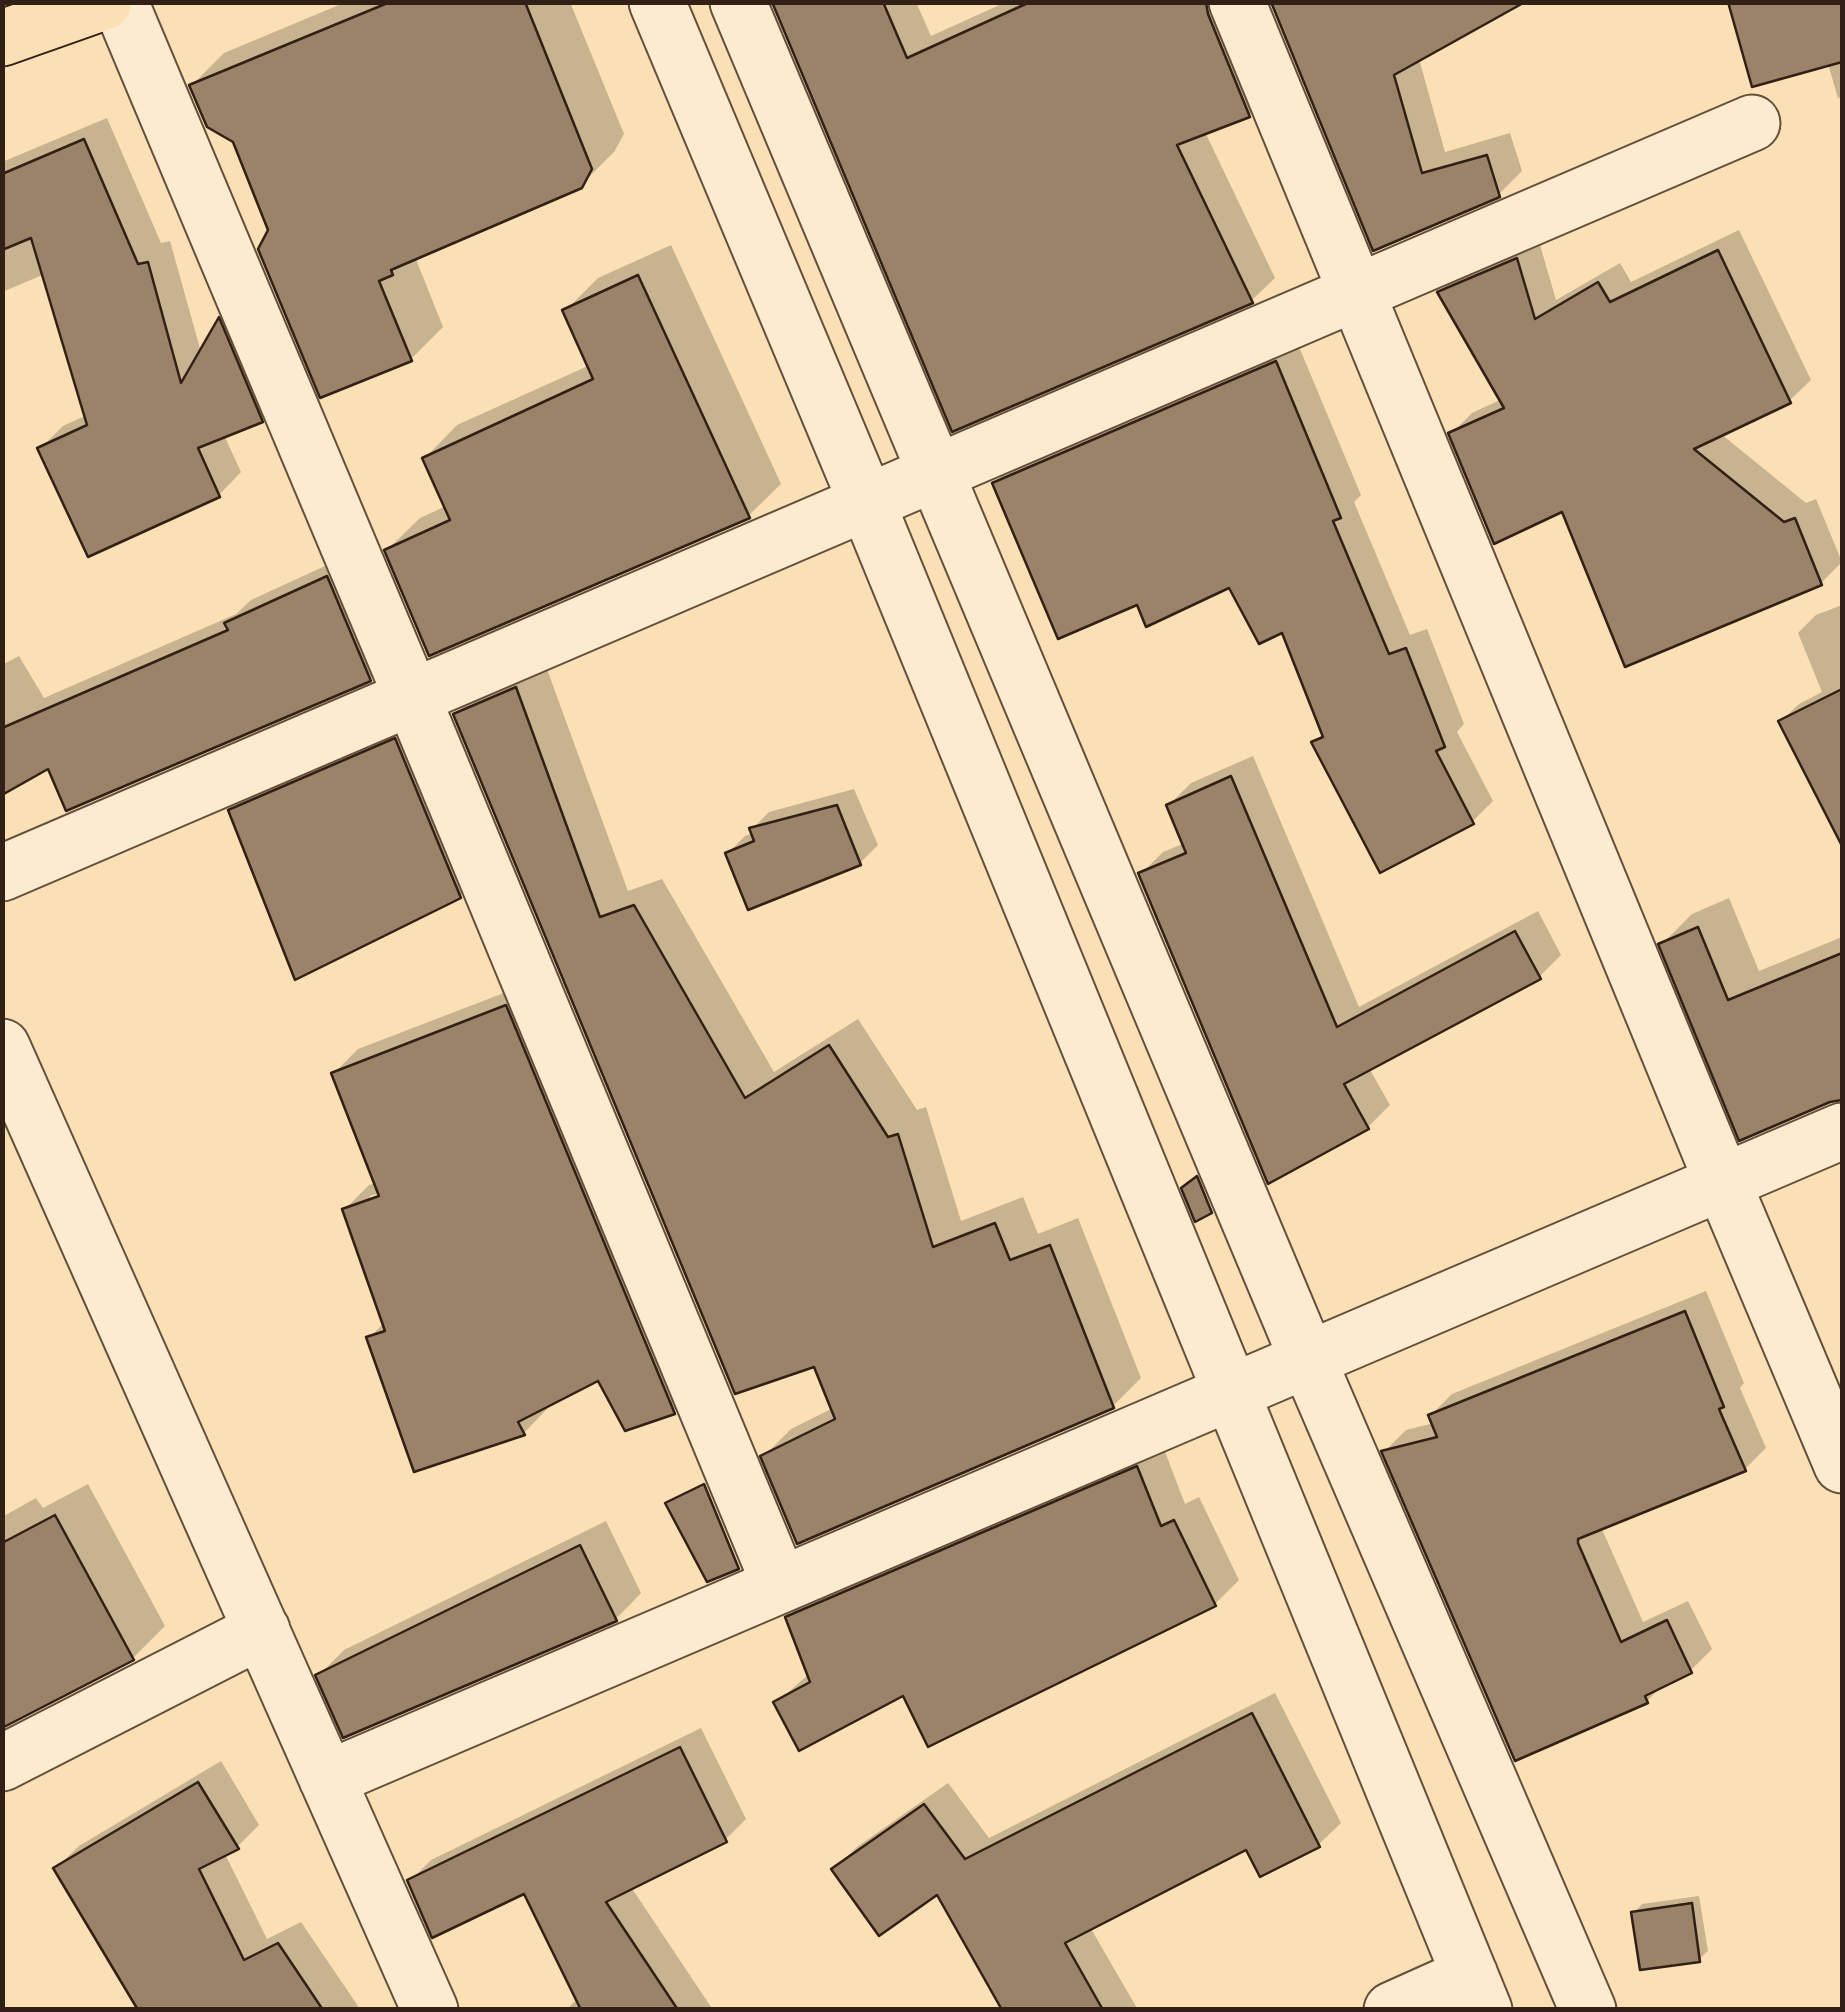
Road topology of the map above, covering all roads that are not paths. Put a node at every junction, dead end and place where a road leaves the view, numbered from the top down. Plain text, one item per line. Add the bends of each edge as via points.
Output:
1 (104, 2) edge
2 (120, 2) edge
3 (657, 2) edge
4 (738, 2) edge
5 (1238, 2) edge
6 (2, 38) edge
7 (1752, 122) dead end
8 (1358, 292) junction
9 (936, 474) junction
10 (867, 503) junction
11 (412, 697) junction
12 (2, 873) edge
13 (2, 1046) edge
14 (1842, 1132) edge
15 (1723, 1182) junction
16 (1308, 1360) junction
17 (1231, 1393) junction
18 (1842, 1465) edge
19 (780, 1585) junction
20 (262, 1630) junction
21 (2, 1762) edge
22 (328, 1779) junction
23 (1477, 1992) edge
24 (430, 2010) edge
25 (1392, 2010) edge
26 (1588, 2010) edge

1 - 6 main road
2 - 11 street
3 - 10 street
4 - 9 street
5 - 8 street
7 - 8 street
8 - 9 street
8 - 15 street
9 - 10 street
9 - 16 street
10 - 11 street
10 - 17 street
11 - 12 street
11 - 19 street
13 - 20 street
14 - 15 street
15 - 16 street
15 - 18 street
16 - 17 street
16 - 26 street
17 - 19 street
17 - 23 street
19 - 22 street
20 - 21 street
20 - 22 street
22 - 24 street
23 - 25 street

